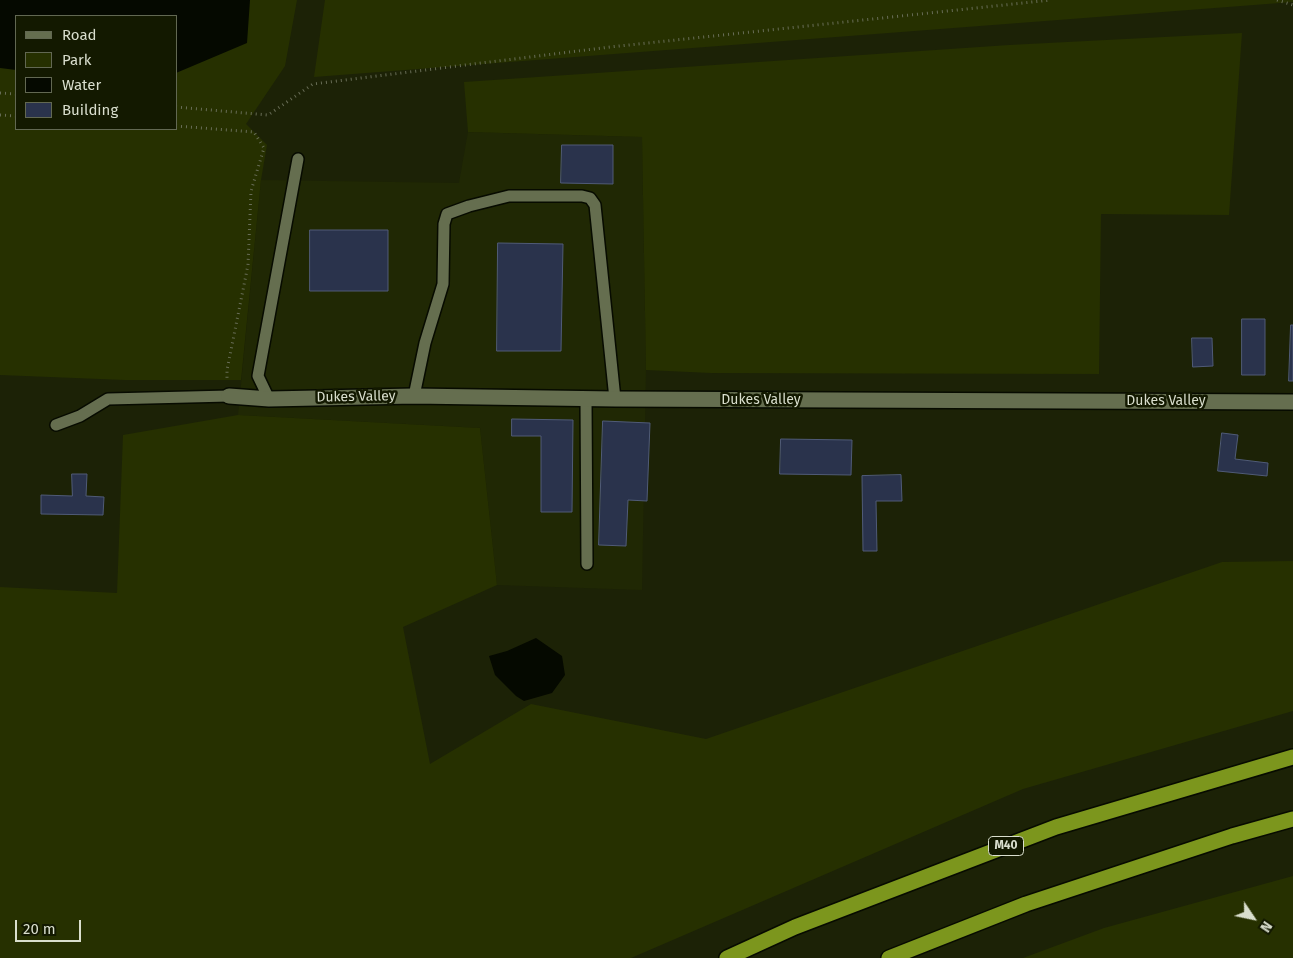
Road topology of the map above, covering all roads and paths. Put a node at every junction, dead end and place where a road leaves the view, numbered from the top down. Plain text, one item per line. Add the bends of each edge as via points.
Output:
1 (1051, 0) edge
2 (1277, 0) edge
3 (1293, 5) edge
4 (0, 93) edge
5 (15, 94) edge
6 (178, 108) edge
7 (0, 115) edge
8 (15, 116) edge
9 (178, 126) edge
10 (298, 159) dead end
11 (230, 396) junction
12 (414, 396) junction
13 (586, 398) junction
14 (269, 399) junction
15 (615, 399) junction
16 (1293, 402) edge
17 (56, 425) dead end
18 (587, 564) dead end
19 (1293, 757) edge
20 (1293, 819) edge
21 (727, 958) edge
22 (889, 958) edge

1 - 6 path via 610,47 312,84 268,115
2 - 3 path
4 - 5 path
7 - 8 path
9 - 11 path via 254,132 264,148 251,191 248,265 226,370
10 - 14 lane via 258,376
11 - 14 street, Dukes Valley
11 - 17 lane via 108,399 80,416
12 - 13 street, Dukes Valley
12 - 14 street, Dukes Valley
12 - 15 lane via 425,343 443,284 447,214 509,196 582,196 590,198 595,205
13 - 15 street, Dukes Valley
13 - 18 lane
15 - 16 street, Dukes Valley
19 - 21 highway, M40 via 1056,827 795,928
20 - 22 highway via 1026,904

